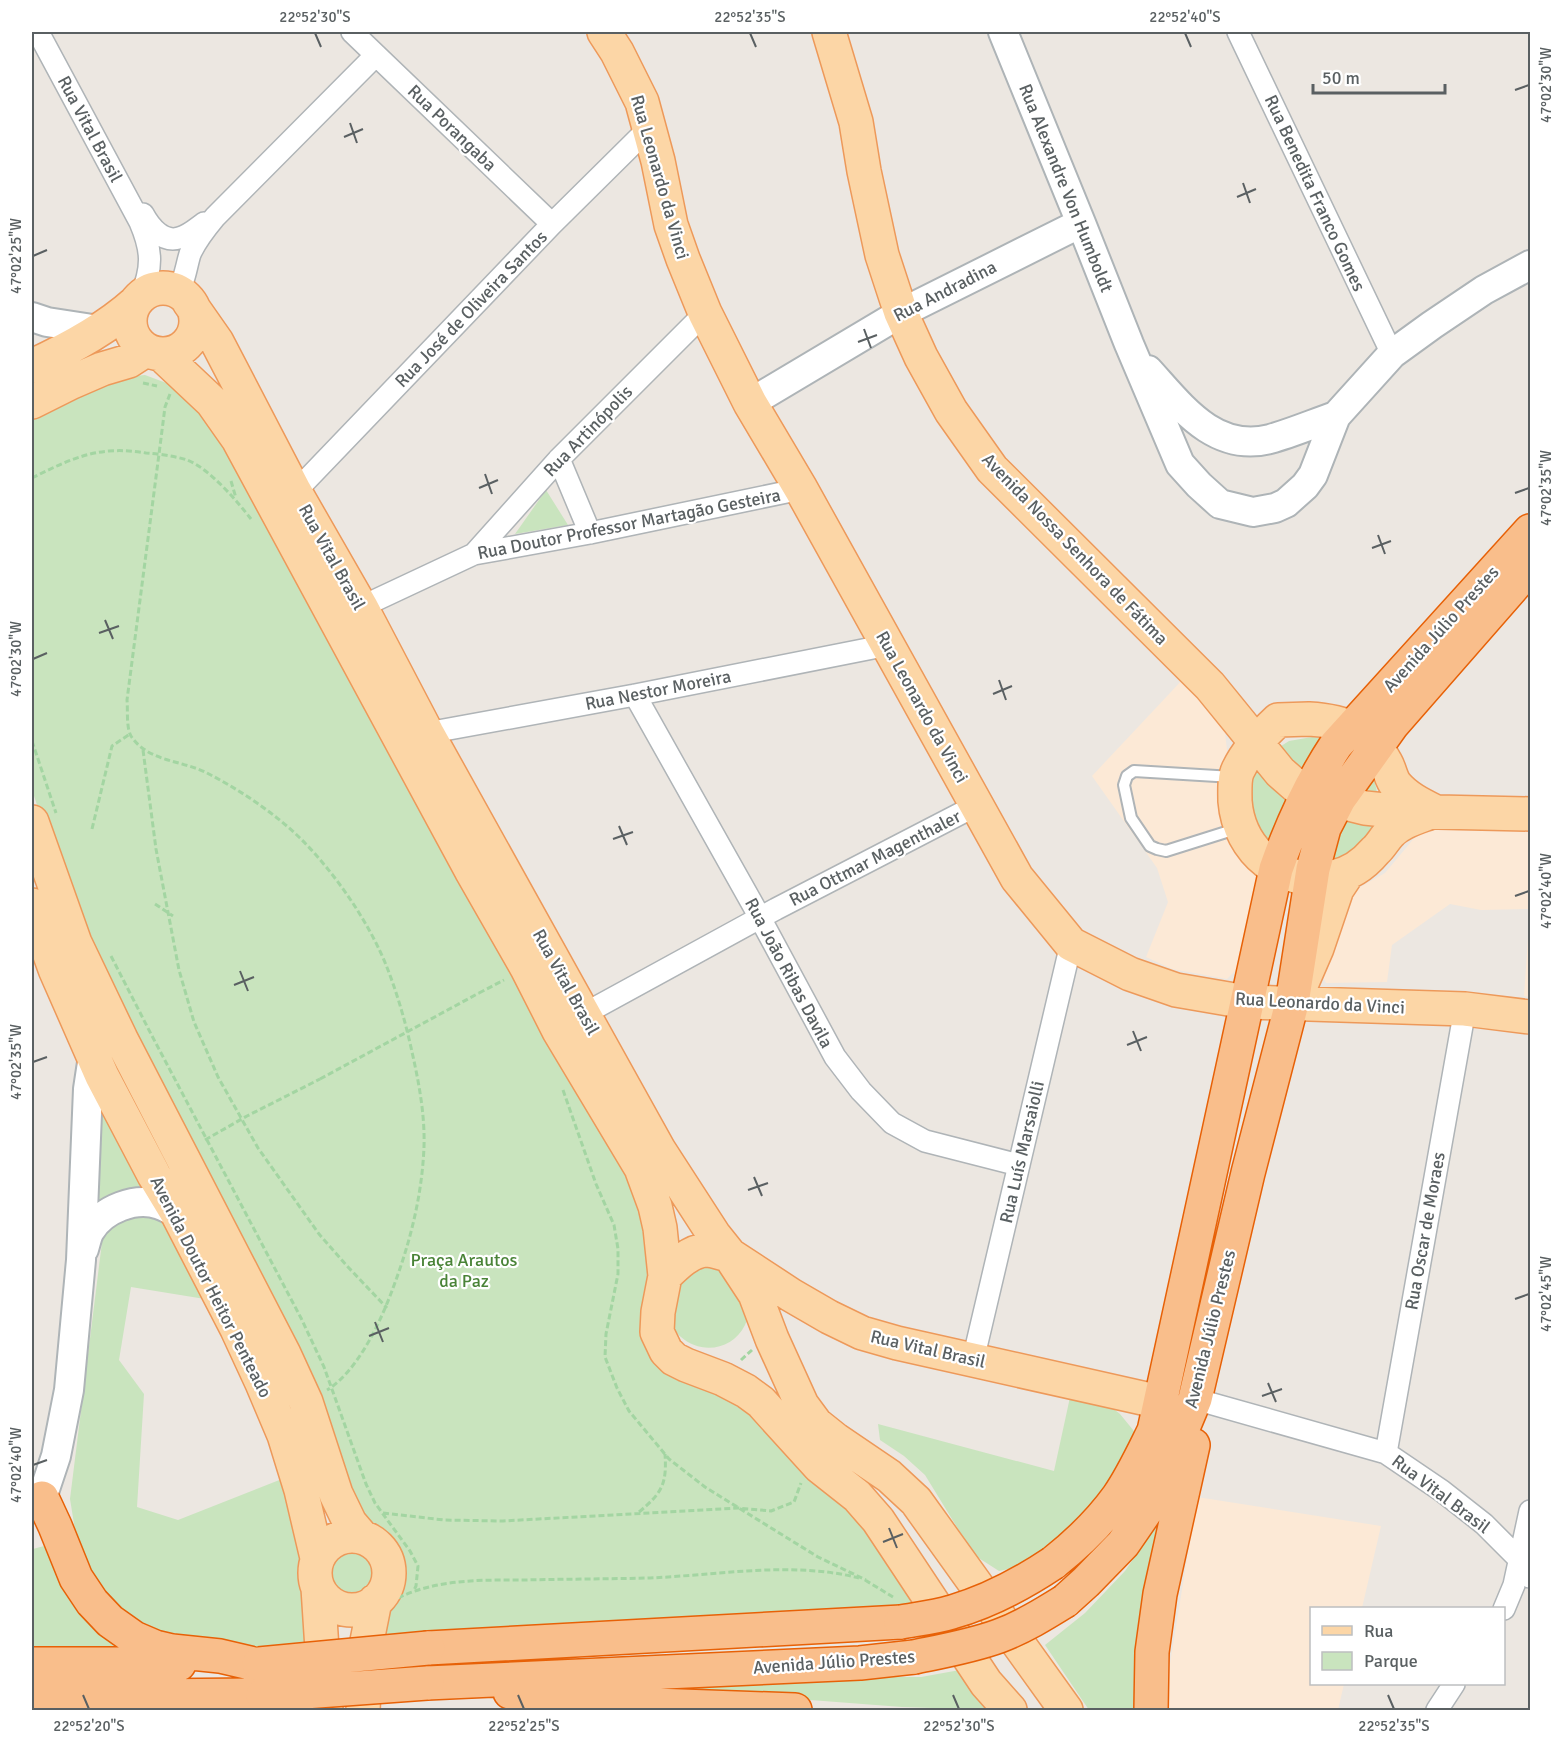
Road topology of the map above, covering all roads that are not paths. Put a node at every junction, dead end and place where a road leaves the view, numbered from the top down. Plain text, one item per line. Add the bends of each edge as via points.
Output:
1 (38, 32) edge
2 (352, 32) edge
3 (604, 32) edge
4 (829, 32) edge
5 (1003, 32) edge
6 (1238, 32) edge
7 (376, 56) junction
8 (649, 128) junction
9 (106, 160) junction
10 (215, 217) junction
11 (1081, 223) junction
12 (552, 224) junction
13 (1530, 265) edge
14 (183, 297) junction
15 (138, 300) junction
16 (705, 313) junction
17 (901, 313) junction
18 (32, 317) edge
19 (99, 330) junction
20 (1129, 344) junction
21 (154, 352) junction
22 (1392, 354) junction
23 (32, 366) edge
24 (32, 402) edge
25 (750, 403) junction
26 (1336, 416) junction
27 (559, 459) junction
28 (801, 489) junction
29 (295, 492) junction
30 (1530, 531) edge
31 (590, 533) junction
32 (474, 554) junction
33 (1530, 567) edge
34 (360, 607) junction
35 (888, 645) junction
36 (1222, 693) junction
37 (635, 695) junction
38 (1267, 731) junction
39 (427, 733) junction
40 (1364, 738) junction
41 (1237, 774) junction
42 (1323, 798) junction
43 (977, 805) junction
44 (1434, 811) junction
45 (1530, 814) edge
46 (45, 820) edge
47 (1240, 828) junction
48 (1276, 869) junction
49 (1347, 874) junction
50 (1312, 879) junction
51 (38, 893) edge
52 (760, 918) junction
53 (1071, 944) junction
54 (43, 958) edge
55 (1246, 1002) junction
56 (1292, 1003) junction
57 (1465, 1009) junction
58 (584, 1014) junction
59 (1530, 1017) edge
60 (121, 1038) junction
61 (93, 1056) junction
62 (1019, 1165) junction
63 (177, 1213) junction
64 (730, 1255) junction
65 (81, 1260) junction
66 (665, 1276) junction
67 (974, 1360) junction
68 (1196, 1399) junction
69 (1160, 1402) junction
70 (1386, 1453) junction
71 (37, 1502) edge
72 (1530, 1511) edge
73 (373, 1525) junction
74 (1525, 1568) edge
75 (318, 1573) junction
76 (386, 1600) junction
77 (1504, 1607) edge
78 (32, 1664) edge
79 (254, 1664) junction
80 (443, 1682) junction
81 (1453, 1685) edge
82 (32, 1697) edge
83 (326, 1710) edge
84 (363, 1710) edge
85 (795, 1710) edge
86 (1010, 1710) edge
87 (1066, 1710) edge
88 (1151, 1710) edge
89 (1437, 1710) edge

1 - 9 street, Rua Vital Brasil
2 - 7 street, Rua Porangaba
3 - 8 main road, Rua Leonardo da Vinci via 642,102
4 - 17 main road, Avenida Nossa Senhora de Fátima via 856,122 882,255
5 - 11 street, Rua Alexandre Von Humboldt
6 - 22 street, Rua Benedita Franco Gomes
7 - 10 street
7 - 12 street, Rua Porangaba
8 - 12 street, Rua José de Oliveira Santos
8 - 16 main road, Rua Leonardo da Vinci via 671,225
9 - 10 street via 127,182 153,230 166,238 178,239
9 - 15 street, Rua Vital Brasil via 148,240 147,281
10 - 14 street via 189,257
11 - 17 street, Rua Andradina
11 - 20 street, Rua Alexandre Von Humboldt
12 - 29 street, Rua José de Oliveira Santos
13 - 22 street, Rua Alexandre Von Humboldt via 1485,290
14 - 15 main road via 168,289 158,289
14 - 21 main road via 194,312 194,332 182,348 172,353
14 - 29 main road, Rua Vital Brasil via 217,342
15 - 19 main road
15 - 21 main road via 130,329 139,345
16 - 25 main road, Rua Leonardo da Vinci
16 - 27 street, Rua Artinópolis
17 - 25 street, Rua Andradina
17 - 36 main road, Avenida Nossa Senhora de Fátima via 933,381 992,470
18 - 19 street
19 - 23 main road
20 - 26 street, Rua Alexandre Von Humboldt via 1173,398 1217,435 1254,441 1270,439
20 - 26 street, Rua Alexandre Von Humboldt via 1180,464 1220,504 1253,512 1286,503 1313,475
21 - 24 main road via 102,369
21 - 66 main road, Rua Vital Brasil via 212,402 238,439 559,1031 641,1168 660,1228
22 - 26 street, Rua Alexandre Von Humboldt
25 - 28 main road, Rua Leonardo da Vinci
27 - 31 street
27 - 32 street, Rua Artinópolis
28 - 31 street, Rua Doutor Professor Martagão Gesteira
28 - 35 main road, Rua Leonardo da Vinci
29 - 34 main road, Rua Vital Brasil
30 - 40 highway, Avenida Júlio Prestes
31 - 32 street, Rua Doutor Professor Martagão Gesteira
32 - 34 street, Rua Doutor Professor Martagão Gesteira
33 - 40 highway, Avenida Júlio Prestes via 1392,724
34 - 39 main road, Rua Vital Brasil
35 - 37 street, Rua Nestor Moreira
35 - 43 main road, Rua Leonardo da Vinci
36 - 38 main road, Avenida Nossa Senhora de Fátima via 1269,718
36 - 41 main road, Avenida Nossa Senhora de Fátima via 1237,740
37 - 39 street, Rua Nestor Moreira
37 - 52 street, Rua João Ribas Davila
38 - 40 main road via 1309,719 1331,720
38 - 41 main road
38 - 42 main road via 1280,772 1296,786
39 - 58 main road, Rua Vital Brasil
40 - 42 highway
40 - 44 main road via 1387,765 1394,783 1410,798
41 - 47 main road, Avenida Nossa Senhora de Fátima via 1236,816
41 - 47 lane via 1134,771 1124,785 1131,818 1150,846 1157,849 1166,851
42 - 44 main road via 1365,808
42 - 48 highway, Avenida Júlio Prestes via 1294,823
42 - 50 highway, Avenida Júlio Prestes via 1324,828
43 - 52 street, Rua Ottmar Magenthaler
43 - 53 main road, Rua Leonardo da Vinci via 1017,878
44 - 45 main road
44 - 49 main road via 1390,832 1375,852
46 - 51 main road
47 - 48 main road via 1258,855
48 - 50 main road
48 - 55 highway, Avenida Júlio Prestes
49 - 50 main road
49 - 56 main road via 1336,889 1317,948
50 - 56 highway, Avenida Júlio Prestes
51 - 54 main road, Avenida Doutor Heitor Penteado
51 - 60 main road, Avenida Doutor Heitor Penteado via 75,943
52 - 58 street, Rua Ottmar Magenthaler
52 - 62 street, Rua João Ribas Davila via 835,1057 892,1123 925,1141
53 - 55 main road, Rua Leonardo da Vinci via 1130,974 1176,990
53 - 62 street, Rua Luís Marsaiolli
54 - 61 main road, Avenida Doutor Heitor Penteado
55 - 56 main road, Rua Leonardo da Vinci
55 - 69 highway, Avenida Júlio Prestes
56 - 57 main road, Rua Leonardo da Vinci
56 - 68 highway, Avenida Júlio Prestes
57 - 59 main road, Rua Leonardo da Vinci
57 - 70 street, Rua Oscar de Moraes
58 - 64 main road, Rua Vital Brasil via 659,1150
60 - 61 street
60 - 73 main road, Avenida Doutor Heitor Penteado via 193,1146 279,1344 319,1395 336,1494 350,1523
61 - 63 main road, Avenida Doutor Heitor Penteado
61 - 65 street via 88,1089
62 - 67 street, Rua Luís Marsaiolli
63 - 65 street via 159,1204 126,1204 106,1214 89,1232
63 - 75 main road, Avenida Doutor Heitor Penteado via 237,1329 284,1435 301,1490
64 - 66 main road via 706,1250 680,1261
64 - 67 main road, Rua Vital Brasil via 791,1295 862,1333
64 - 87 main road via 754,1294 802,1405 816,1424 889,1476 916,1501
65 - 71 street via 69,1390 56,1456
66 - 86 main road via 657,1332 666,1351 674,1359 723,1379 761,1402 819,1466 857,1496 878,1520 986,1683
67 - 69 main road, Rua Vital Brasil
68 - 70 street, Rua Vital Brasil
68 - 80 highway, Avenida Júlio Prestes, bridge via 1152,1502 1123,1544 1065,1601 1001,1635 914,1657 860,1663
68 - 88 highway via 1197,1428 1158,1606
69 - 79 highway, Avenida Júlio Prestes, bridge via 1154,1431 1139,1461 1118,1497 1095,1525 1053,1563 1028,1579 952,1612 899,1612
70 - 74 street, Rua Vital Brasil via 1484,1524
71 - 79 highway via 56,1526 76,1578 92,1602 134,1638 172,1651
72 - 74 street
73 - 75 main road via 331,1542 323,1549
73 - 76 main road, Avenida Doutor Heitor Penteado via 372,1542 381,1550 388,1571 382,1593
74 - 77 street
75 - 76 main road via 328,1601 339,1607 352,1610
75 - 83 main road, Avenida Doutor Heitor Penteado
76 - 84 main road via 366,1646
78 - 79 highway
80 - 82 highway, bridge via 263,1695
80 - 85 highway via 544,1699
81 - 89 street

